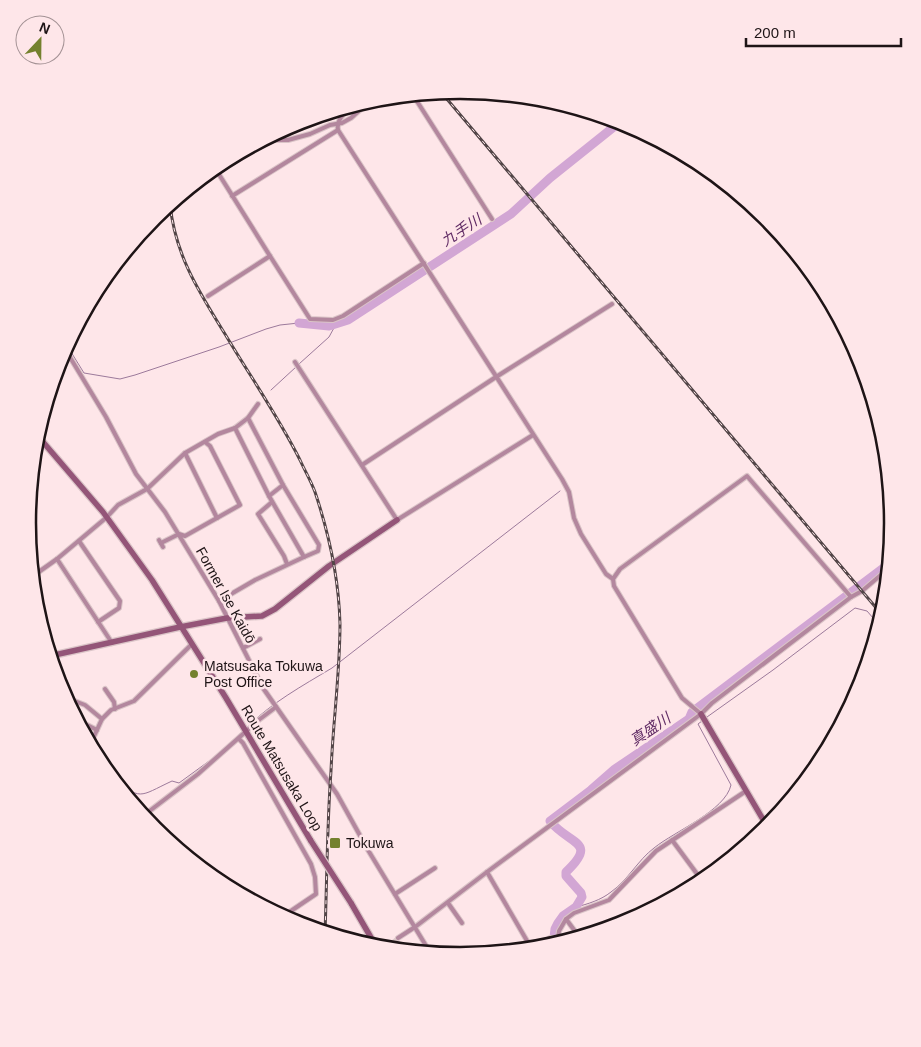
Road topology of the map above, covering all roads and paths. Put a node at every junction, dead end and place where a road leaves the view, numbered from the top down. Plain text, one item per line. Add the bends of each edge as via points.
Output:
1 (417, 102) edge
2 (357, 112) edge
3 (342, 117) edge
4 (337, 124) junction
5 (338, 130) junction
6 (280, 140) edge
7 (219, 175) edge
8 (232, 196) junction
9 (492, 219) dead end
10 (270, 256) junction
11 (424, 263) junction
12 (208, 296) dead end
13 (612, 304) dead end
14 (70, 358) edge
15 (295, 362) dead end
16 (496, 377) junction
17 (258, 404) dead end
18 (248, 418) junction
19 (235, 428) junction
20 (533, 435) junction
21 (205, 442) junction
22 (44, 444) edge
23 (186, 453) junction
24 (362, 465) junction
25 (283, 485) junction
26 (148, 489) junction
27 (269, 496) junction
28 (272, 502) junction
29 (107, 517) junction
30 (217, 518) junction
31 (397, 520) junction
32 (178, 534) junction
33 (79, 541) junction
34 (161, 543) dead end
35 (304, 557) junction
36 (57, 559) junction
37 (287, 564) junction
38 (39, 572) edge
39 (881, 575) edge
40 (613, 579) junction
41 (851, 597) junction
42 (219, 601) junction
43 (228, 618) junction
44 (98, 622) junction
45 (180, 627) junction
46 (260, 639) dead end
47 (112, 643) junction
48 (192, 644) junction
49 (243, 648) junction
50 (57, 654) edge
51 (105, 689) dead end
52 (76, 702) edge
53 (276, 707) junction
54 (114, 709) junction
55 (703, 718) junction
56 (102, 719) junction
57 (87, 725) edge
58 (97, 730) junction
59 (245, 732) junction
60 (94, 737) edge
61 (239, 739) junction
62 (746, 791) junction
63 (149, 811) edge
64 (763, 820) edge
65 (672, 840) junction
66 (435, 868) dead end
67 (487, 872) junction
68 (698, 875) edge
69 (395, 894) junction
70 (448, 902) junction
71 (290, 912) edge
72 (566, 919) junction
73 (462, 923) dead end
74 (415, 927) junction
75 (575, 931) edge
76 (558, 936) edge
77 (371, 938) edge
78 (398, 938) tunnel mouth
79 (528, 942) edge
80 (426, 946) edge

1 - 9 street
2 - 4 street
3 - 4 street
4 - 5 street
4 - 6 street
5 - 8 street
5 - 11 street
7 - 8 street
8 - 10 street
10 - 11 street via 310,319 321,321 349,313
10 - 12 street
11 - 16 street
13 - 16 street
14 - 26 street, Former Ise Kaidō via 136,474
15 - 24 street
16 - 20 street
16 - 24 street
17 - 18 street
18 - 19 street
18 - 25 street
19 - 21 street
19 - 27 street
20 - 31 street
20 - 40 street via 569,492 580,534 606,574
21 - 23 street
21 - 30 street via 240,505
22 - 29 main road, Route Matsusaka Loop
23 - 26 street
23 - 30 street
24 - 31 street
25 - 27 street
25 - 35 street via 319,545 318,551
26 - 29 street via 118,505
26 - 32 street, Former Ise Kaidō
27 - 28 street
28 - 35 street
28 - 37 street via 258,514
29 - 33 street
29 - 45 main road, Route Matsusaka Loop via 152,580
30 - 32 street via 185,536
31 - 43 main road via 329,566 275,609 262,616
32 - 34 street
32 - 42 street, Former Ise Kaidō
33 - 36 street
33 - 44 street via 120,601 120,608
35 - 37 street
36 - 38 street
36 - 44 street
37 - 42 street
39 - 41 street via 865,590
40 - 41 street via 620,569 747,476
40 - 55 street via 614,586 682,698
41 - 55 street via 712,704
42 - 43 street, Former Ise Kaidō
43 - 45 main road
43 - 49 street, Former Ise Kaidō
44 - 47 street
45 - 47 main road
45 - 48 main road, Route Matsusaka Loop
46 - 49 street
47 - 50 main road
48 - 54 street via 134,701
48 - 59 main road, Route Matsusaka Loop
49 - 53 street, Former Ise Kaidō
51 - 54 street via 114,702
52 - 56 street
53 - 59 street
53 - 69 street, Former Ise Kaidō via 337,794
54 - 56 street
55 - 62 main road
55 - 67 street
56 - 58 street
57 - 58 street
58 - 60 street
59 - 61 street
59 - 77 main road, Route Matsusaka Loop, bridge
61 - 63 street
61 - 71 street via 316,877 316,894
62 - 64 main road
62 - 65 street
65 - 68 street
65 - 72 street via 656,851 610,900
66 - 69 street
67 - 70 street
67 - 79 street
69 - 74 street, Former Ise Kaidō
70 - 73 street
70 - 74 street
72 - 75 street
72 - 76 street
74 - 78 street
74 - 80 street, Former Ise Kaidō

